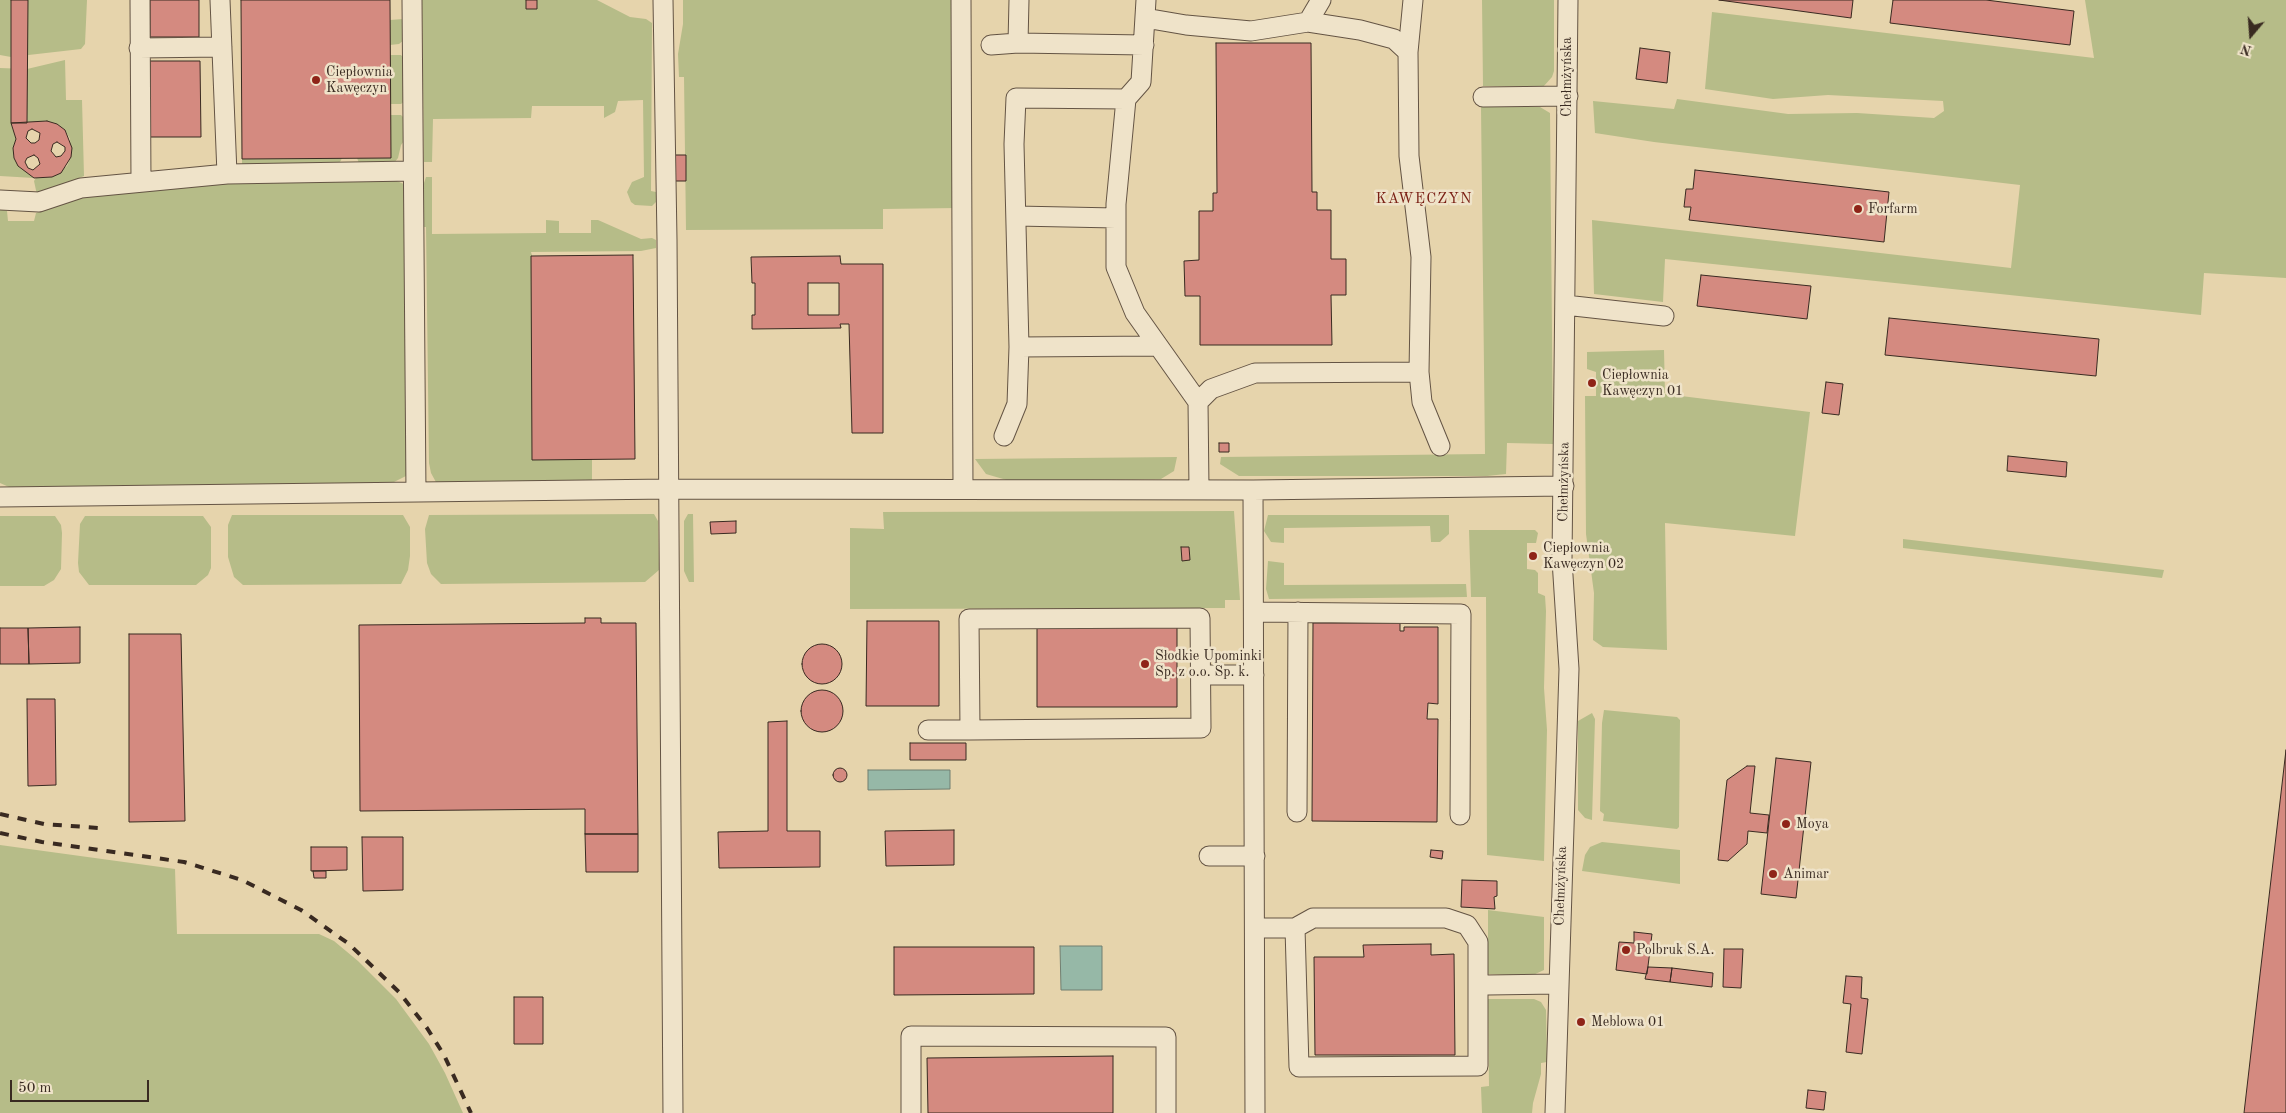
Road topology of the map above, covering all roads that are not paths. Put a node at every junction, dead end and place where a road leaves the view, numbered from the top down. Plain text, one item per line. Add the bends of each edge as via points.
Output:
1 (140, 0) edge
2 (220, 0) edge
3 (412, 0) edge
4 (663, 0) edge
5 (961, 0) edge
6 (1019, 0) edge
7 (1321, 0) edge
8 (1413, 0) edge
9 (1568, 0) edge
10 (1146, 9) edge
11 (1308, 22) junction
12 (1018, 43) junction
13 (992, 45) dead end
14 (1144, 45) junction
15 (222, 47) junction
16 (139, 48) junction
17 (1408, 52) junction
18 (1568, 96) junction
19 (1483, 97) dead end
20 (1126, 99) junction
21 (413, 171) junction
22 (227, 174) junction
23 (141, 182) junction
24 (0, 200) edge
25 (1016, 216) junction
26 (1116, 218) junction
27 (1565, 305) junction
28 (1664, 316) dead end
29 (1158, 346) junction
30 (1019, 347) junction
31 (1419, 372) junction
32 (1198, 402) junction
33 (1004, 436) dead end
34 (1440, 446) dead end
35 (1564, 486) junction
36 (963, 488) junction
37 (669, 489) junction
38 (1199, 489) junction
39 (1253, 490) junction
40 (416, 492) junction
41 (0, 497) edge
42 (1254, 612) junction
43 (1298, 612) junction
44 (1200, 675) junction
45 (1254, 675) junction
46 (928, 730) dead end
47 (970, 730) junction
48 (1297, 812) dead end
49 (1460, 815) dead end
50 (1209, 856) dead end
51 (1255, 856) junction
52 (1255, 928) junction
53 (1295, 928) junction
54 (1558, 984) junction
55 (1488, 985) dead end
56 (673, 1113) edge
57 (911, 1113) edge
58 (1166, 1113) edge
59 (1256, 1113) edge
60 (1555, 1113) edge

1 - 16 street
2 - 15 street
3 - 21 street
4 - 37 street
5 - 36 street
6 - 12 street
7 - 11 street
8 - 17 street
9 - 18 street, Chełmżyńska
10 - 11 street via 1186,25 1251,31
10 - 14 street
11 - 17 street via 1394,39
12 - 13 street
12 - 14 street
14 - 20 street via 1142,82
15 - 16 street
15 - 22 street
16 - 23 street
17 - 31 street via 1409,156 1421,257
18 - 19 street
18 - 27 street, Chełmżyńska
20 - 25 street via 1016,98
20 - 26 street
21 - 22 street
21 - 40 street
22 - 23 street
23 - 24 street via 81,188 39,202
25 - 26 street
25 - 30 street
26 - 29 street via 1116,267 1135,313
27 - 28 street
27 - 35 street, Chełmżyńska
29 - 30 street
29 - 32 street
30 - 33 street via 1017,404
31 - 32 street via 1255,373 1211,389
31 - 34 street via 1422,402
32 - 38 street
35 - 39 street
35 - 54 street, Chełmżyńska via 1562,560 1569,670
36 - 37 street
36 - 38 street
37 - 40 street
37 - 56 street
38 - 39 street
39 - 42 street
40 - 41 street
42 - 43 street
42 - 45 street
43 - 48 street
43 - 49 street via 1461,614
44 - 45 street
44 - 47 street via 1201,728
44 - 47 street via 1200,618 969,618
45 - 51 street
46 - 47 street
50 - 51 street
51 - 52 street
52 - 53 street
52 - 59 street
53 - 53 street via 1313,918 1446,918 1467,925 1478,942 1478,1066 1299,1067
54 - 55 street
54 - 60 street, Chełmżyńska
57 - 58 street via 911,1036 1166,1037

